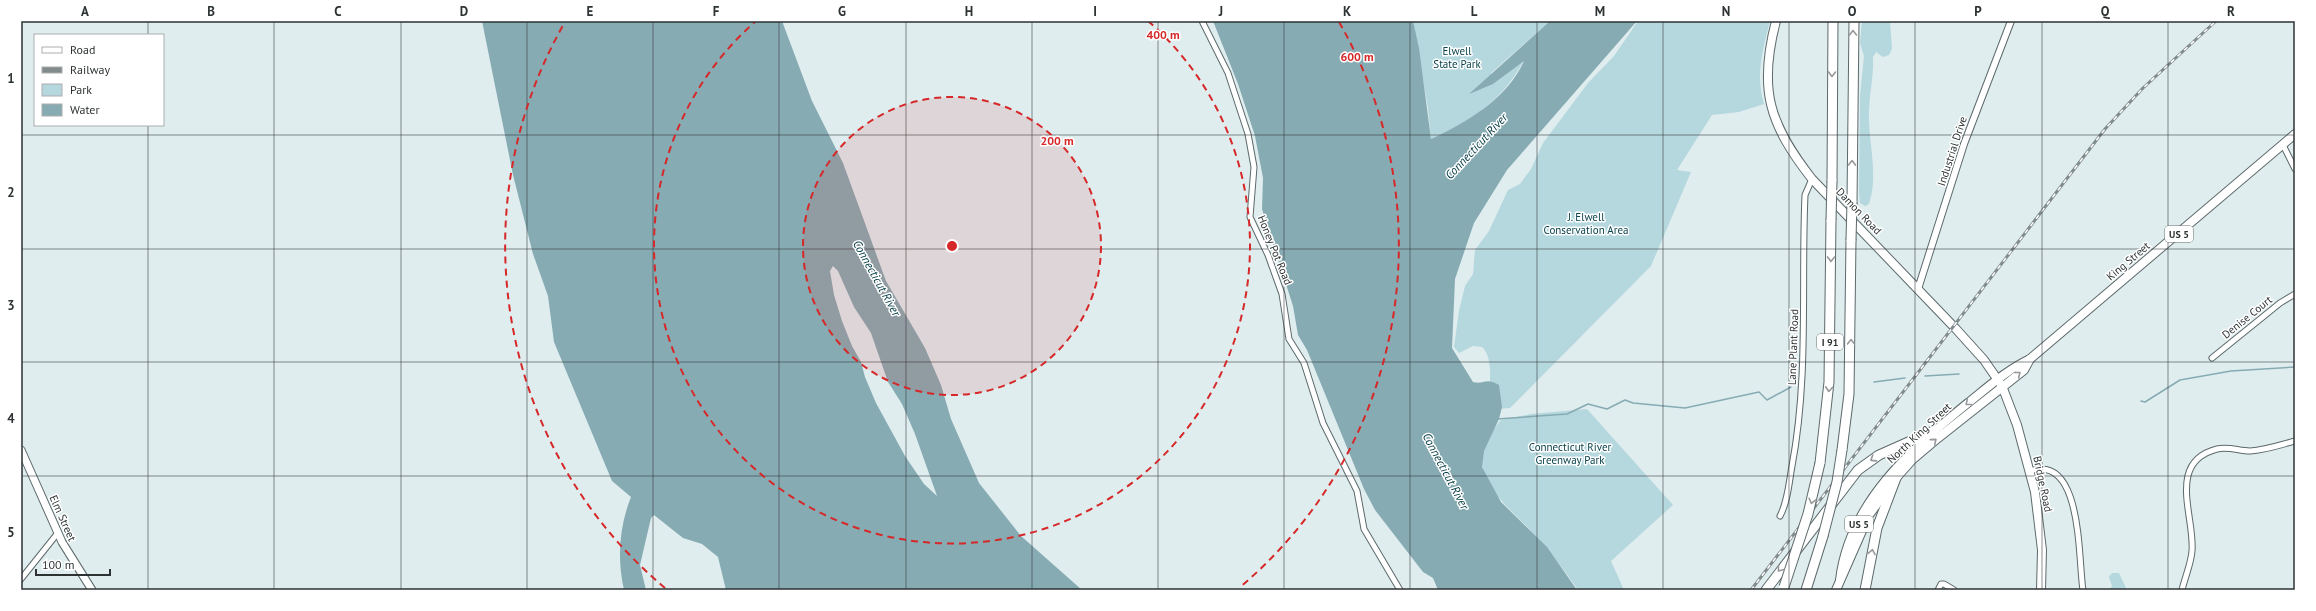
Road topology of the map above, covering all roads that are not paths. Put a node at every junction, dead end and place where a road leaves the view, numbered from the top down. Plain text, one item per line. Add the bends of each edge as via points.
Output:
1 (1202, 21) edge
2 (1776, 21) edge
3 (1833, 21) edge
4 (1854, 21) edge
5 (2011, 21) edge
6 (2295, 134) edge
7 (2283, 145) junction
8 (2295, 169) edge
9 (1812, 179) junction
10 (1918, 289) junction
11 (2295, 294) edge
12 (2212, 358) dead end
13 (2000, 382) junction
14 (1933, 431) junction
15 (2295, 441) edge
16 (21, 450) edge
17 (2030, 471) junction
18 (1896, 478) junction
19 (1780, 516) dead end
20 (57, 534) junction
21 (21, 579) edge
22 (1840, 580) junction
23 (1784, 588) edge
24 (92, 590) edge
25 (1400, 590) edge
26 (1766, 590) edge
27 (1806, 590) edge
28 (1836, 590) edge
29 (1865, 590) edge
30 (1938, 590) edge
31 (1954, 590) edge
32 (2041, 590) edge
33 (2083, 590) edge
34 (2182, 590) edge

1 - 25 street, Honey Pot Road via 1228,73 1248,134 1254,167 1250,217 1268,255 1282,294 1289,339 1304,363 1323,423 1357,491 1364,529
2 - 9 main road, Damon Road via 1767,66 1772,108 1783,139
3 -> 23 highway, I 91, bridge via 1829,382 1820,463 1808,514
27 -> 4 highway, I 91, bridge via 1837,482 1849,394
5 - 10 street, Industrial Drive via 1964,144
6 - 7 main road, King Street / US 5
7 - 8 street
7 - 13 main road, King Street / US 5 via 2030,359 2024,370
9 - 10 main road, Damon Road
9 - 19 street, Lane Plant Road via 1804,195 1804,348 1799,419
10 - 13 main road, Damon Road
11 - 12 street, Denise Court via 2280,303
13 -> 14 main road, North King Street / US 5
13 - 17 main road, Bridge Road via 2011,406
18 -> 13 main road, North King Street / US 5 via 1912,460
14 - 22 main road, North King Street / US 5 via 1894,470 1872,499 1850,543
14 -> 26 highway via 1878,455 1858,470
15 - 34 street via 2258,450 2215,450 2194,464 2186,488 2192,551
16 - 20 main road, Elm Street
17 - 32 main road, Bridge Road via 2039,516 2042,550
17 - 33 street via 2039,468 2048,470 2066,484 2075,512
18 - 22 main road, North King Street / US 5 via 1869,515
29 -> 18 highway via 1877,528
20 - 21 street
20 - 24 main road, Elm Street
22 - 28 main road, North King Street / US 5
30 - 31 street via 1941,584 1944,584

